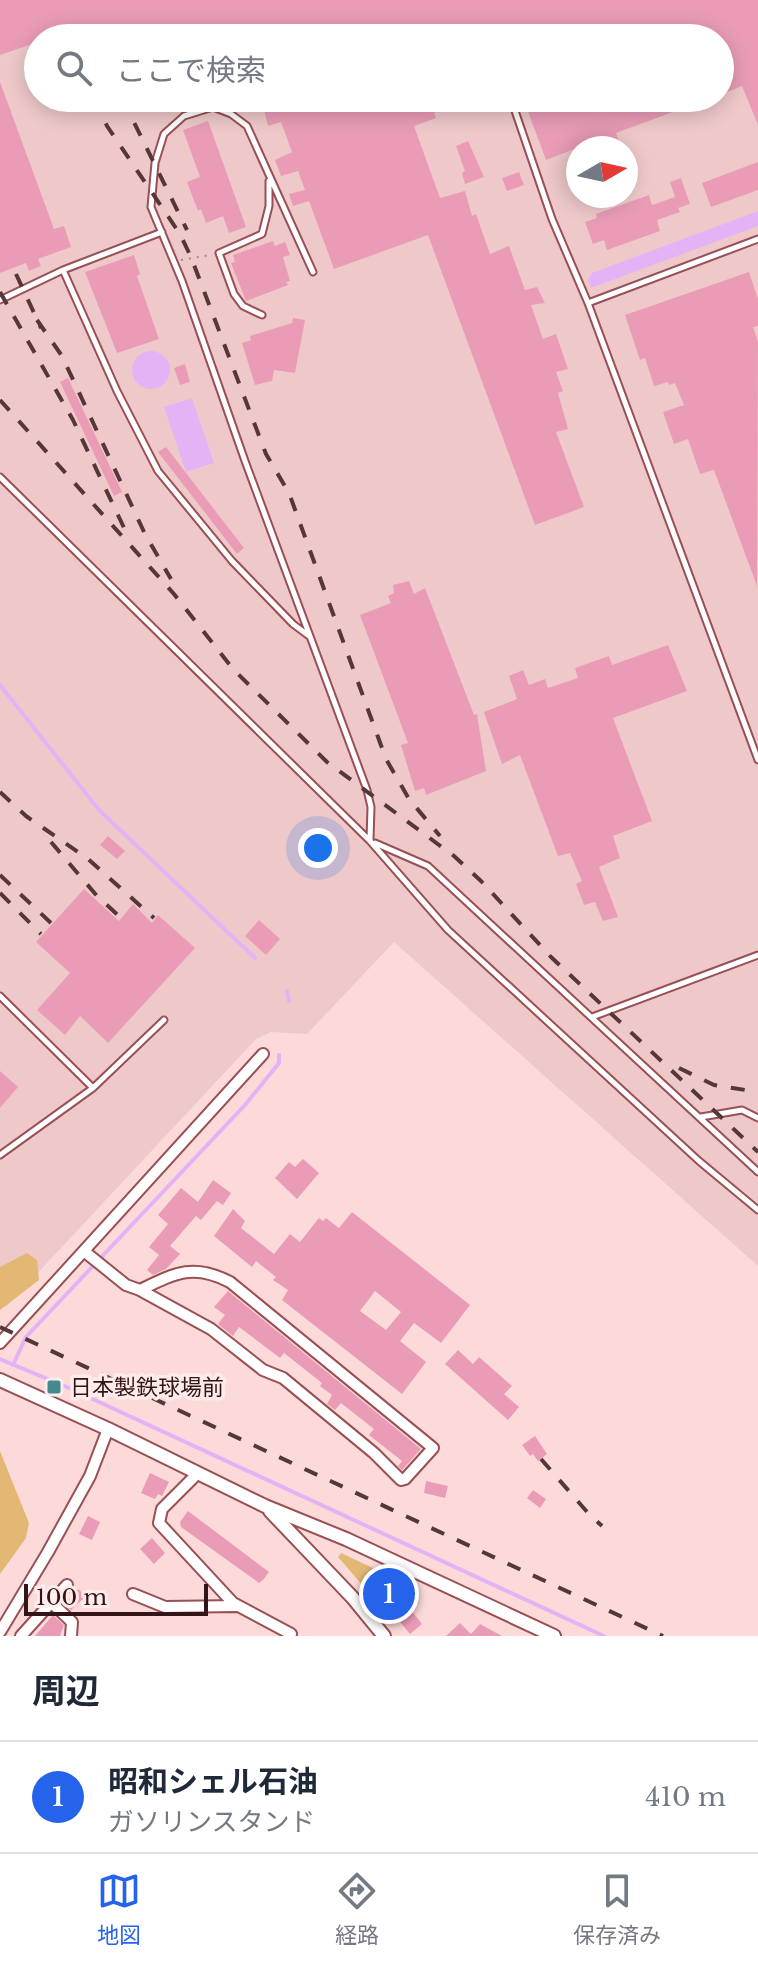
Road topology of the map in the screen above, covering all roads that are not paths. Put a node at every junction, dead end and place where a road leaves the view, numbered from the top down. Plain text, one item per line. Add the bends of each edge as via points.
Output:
1 (197, 112) edge
2 (226, 112) edge
3 (515, 112) edge
4 (269, 176) junction
5 (162, 232) junction
6 (758, 239) edge
7 (63, 270) junction
8 (313, 272) dead end
9 (0, 300) edge
10 (588, 303) junction
11 (262, 315) dead end
12 (0, 477) edge
13 (312, 638) junction
14 (758, 730) edge
15 (748, 734) junction
16 (758, 760) edge
17 (370, 841) junction
18 (758, 955) edge
19 (0, 996) edge
20 (592, 1017) junction
21 (164, 1020) dead end
22 (263, 1054) dead end
23 (93, 1088) junction
24 (700, 1117) junction
25 (758, 1118) edge
26 (0, 1155) edge
27 (758, 1172) edge
28 (758, 1210) edge
29 (92, 1259) junction
30 (140, 1290) junction
31 (0, 1343) edge
32 (0, 1380) edge
33 (108, 1429) junction
34 (198, 1473) junction
35 (265, 1506) junction
36 (67, 1585) dead end
37 (133, 1594) dead end
38 (52, 1603) junction
39 (239, 1606) junction
40 (0, 1632) edge
41 (291, 1634) edge
42 (21, 1636) edge
43 (71, 1636) edge
44 (384, 1636) edge
45 (554, 1636) edge

1 - 5 lane via 164,134 155,163 151,207
2 - 4 lane via 247,126
3 - 10 lane
4 - 8 lane
4 - 11 lane via 262,234 219,253 234,294 243,306
5 - 7 lane
5 - 13 lane
6 - 10 lane
7 - 9 lane
7 - 13 lane via 158,471 232,561
10 - 15 lane
12 - 17 lane
13 - 17 lane via 369,798
14 - 15 lane
15 - 16 lane
17 - 20 lane via 428,866
17 - 28 lane via 448,930
18 - 20 lane
19 - 23 lane
20 - 24 lane
21 - 23 lane
22 - 29 street
23 - 26 lane
24 - 25 lane via 742,1110
24 - 27 lane
29 - 30 street
29 - 31 street
30 - 30 street via 283,1378 401,1480 433,1448 230,1282 196,1270
32 - 33 street
33 - 34 street
33 - 40 street via 90,1476
34 - 35 street
34 - 39 street via 162,1509 159,1523
35 - 44 street
35 - 45 street
36 - 38 street
37 - 39 street via 165,1607
38 - 42 street
38 - 43 street via 72,1622
39 - 41 street

